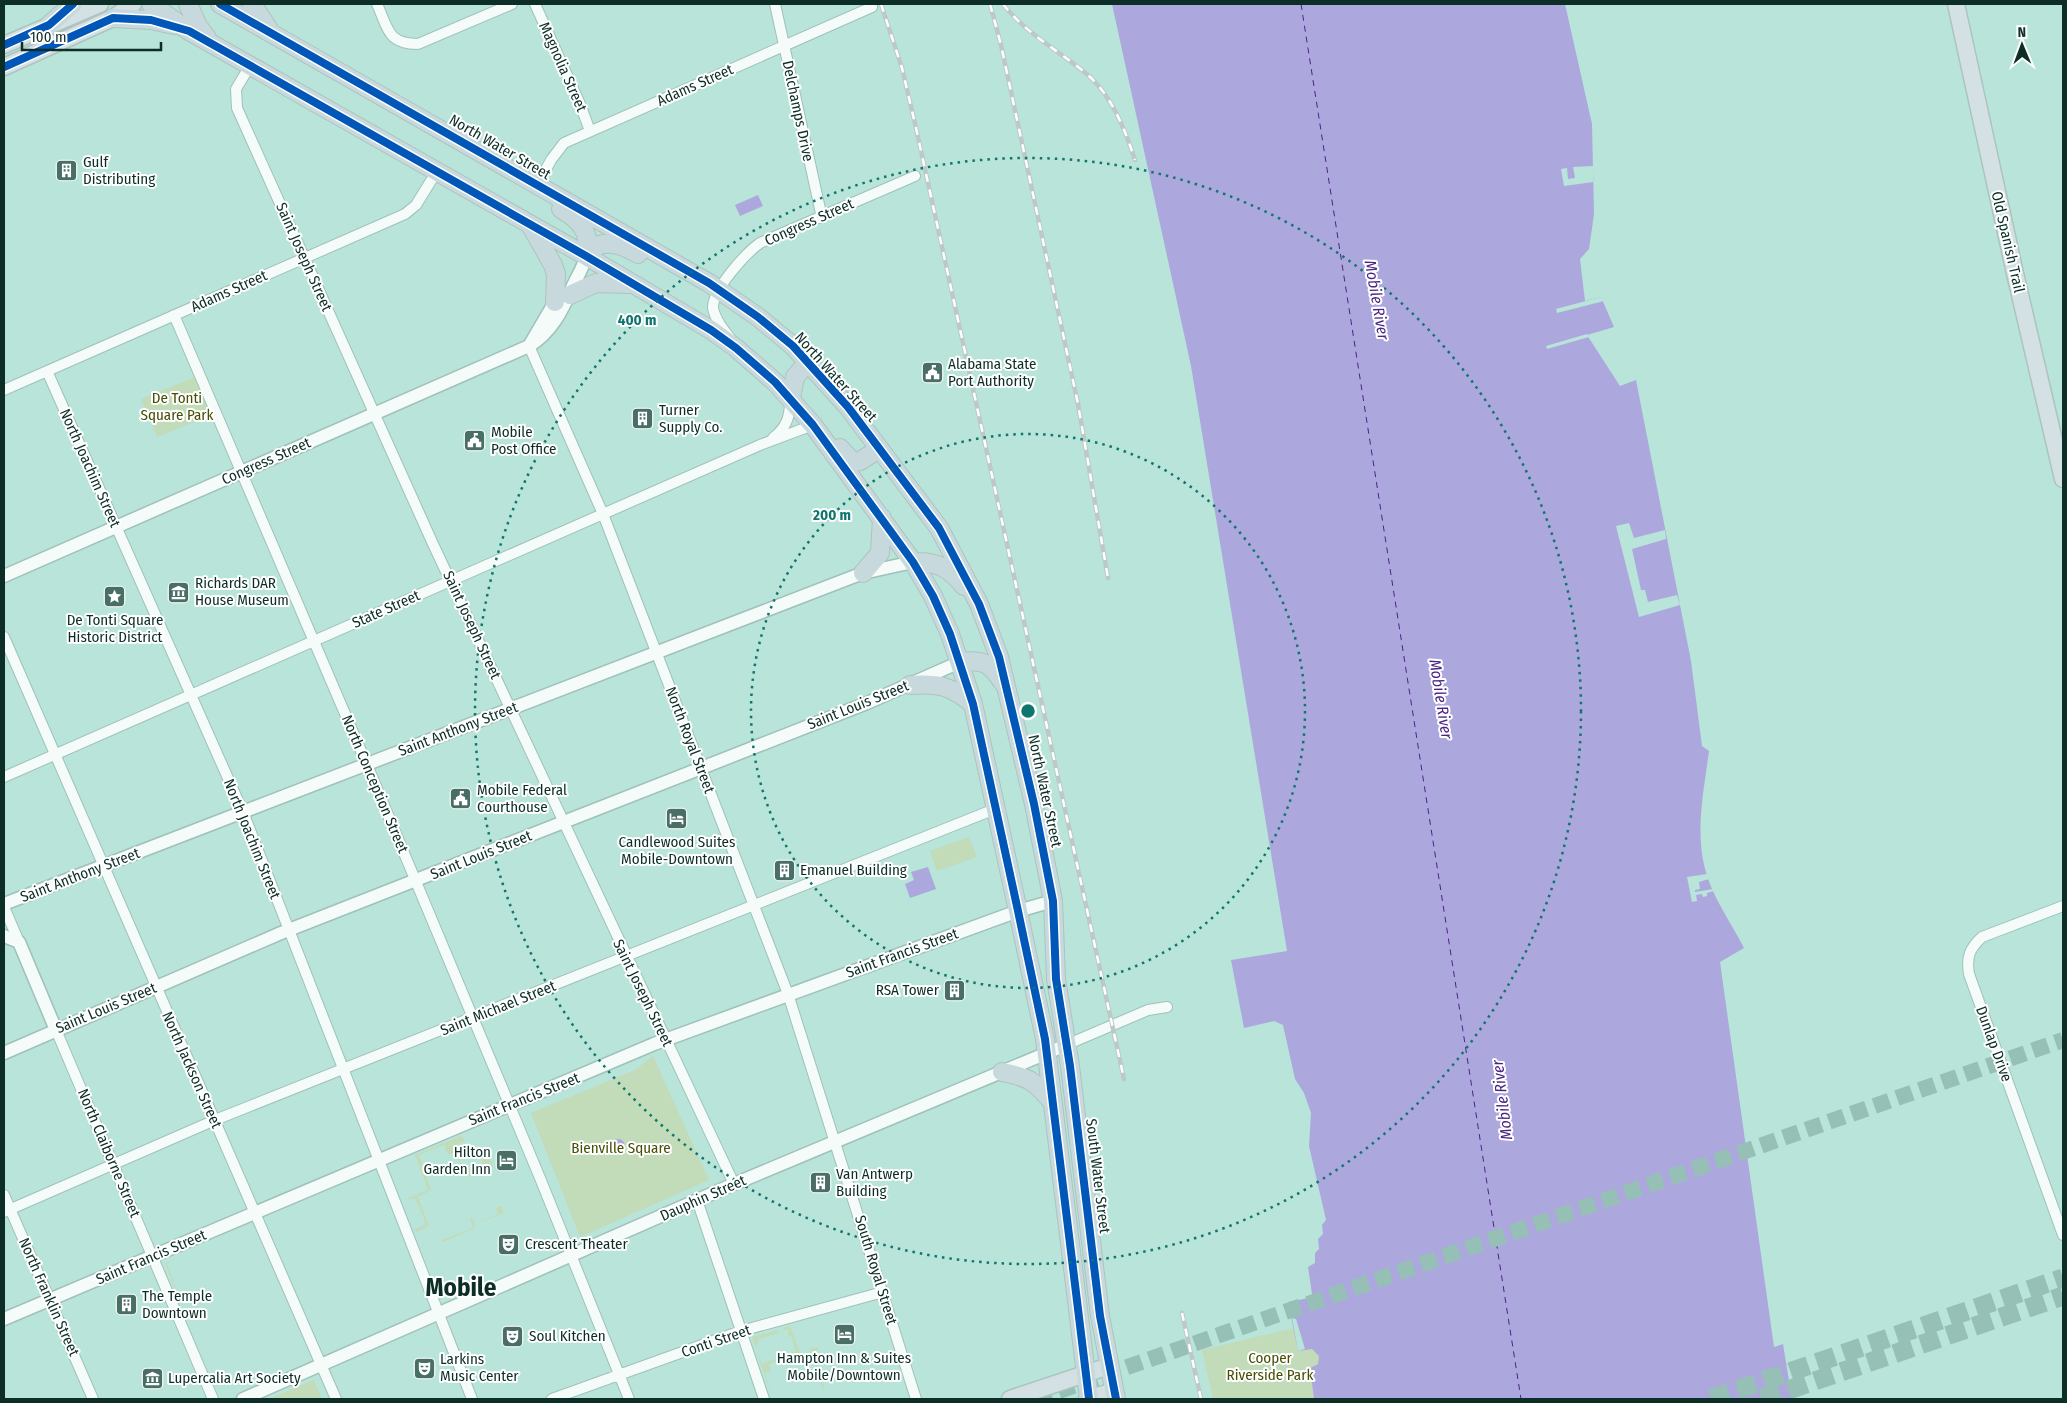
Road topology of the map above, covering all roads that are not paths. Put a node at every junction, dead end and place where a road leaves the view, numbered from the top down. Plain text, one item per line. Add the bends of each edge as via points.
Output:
1 (73, 4) edge
2 (100, 4) edge
3 (132, 4) edge
4 (151, 4) edge
5 (188, 4) edge
6 (220, 4) edge
7 (252, 4) edge
8 (377, 4) edge
9 (512, 4) edge
10 (534, 4) edge
11 (776, 4) edge
12 (1956, 4) edge
13 (872, 7) dead end
14 (113, 18) junction
15 (48, 25) junction
16 (189, 31) junction
17 (272, 32) junction
18 (210, 41) junction
19 (4, 45) edge
20 (784, 46) junction
21 (250, 64) junction
22 (4, 67) edge
23 (590, 131) junction
24 (468, 144) junction
25 (437, 171) junction
26 (915, 176) dead end
27 (538, 184) junction
28 (822, 218) junction
29 (529, 224) junction
30 (586, 256) junction
31 (304, 258) junction
32 (704, 280) junction
33 (633, 284) junction
34 (720, 290) junction
35 (562, 298) junction
36 (174, 315) junction
37 (529, 346) junction
38 (736, 348) junction
39 (808, 362) junction
40 (47, 371) junction
41 (4, 390) edge
42 (791, 398) junction
43 (375, 414) junction
44 (813, 425) junction
45 (768, 442) junction
46 (879, 449) junction
47 (241, 472) junction
48 (2063, 480) edge
49 (603, 514) junction
50 (882, 518) junction
51 (116, 526) junction
52 (913, 562) junction
53 (863, 572) junction
54 (4, 576) edge
55 (452, 580) junction
56 (979, 604) junction
57 (986, 620) junction
58 (4, 637) edge
59 (314, 642) junction
60 (656, 652) junction
61 (960, 662) junction
62 (910, 685) junction
63 (1009, 691) junction
64 (191, 695) junction
65 (973, 704) junction
66 (511, 708) junction
67 (56, 754) junction
68 (367, 764) junction
69 (700, 769) junction
70 (4, 777) edge
71 (995, 809) junction
72 (243, 812) junction
73 (563, 823) junction
74 (104, 865) junction
75 (416, 881) junction
76 (1053, 901) junction
77 (4, 906) edge
78 (754, 906) junction
79 (2063, 906) edge
80 (1018, 911) junction
81 (289, 930) junction
82 (4, 936) edge
83 (19, 942) junction
84 (626, 957) junction
85 (156, 987) junction
86 (788, 994) junction
87 (1167, 1007) dead end
88 (473, 1017) junction
89 (56, 1030) junction
90 (666, 1040) junction
91 (1066, 1045) junction
92 (4, 1053) edge
93 (1047, 1053) junction
94 (344, 1069) junction
95 (1002, 1072) junction
96 (1054, 1103) junction
97 (509, 1104) junction
98 (215, 1120) junction
99 (834, 1141) junction
100 (378, 1160) junction
101 (113, 1164) junction
102 (734, 1184) junction
103 (4, 1195) edge
104 (697, 1200) junction
105 (7, 1211) edge
106 (254, 1212) junction
107 (2063, 1235) edge
108 (152, 1256) junction
109 (572, 1256) junction
110 (883, 1292) junction
111 (50, 1299) junction
112 (438, 1315) junction
113 (4, 1320) edge
114 (741, 1331) junction
115 (322, 1366) junction
116 (1110, 1366) junction
117 (1086, 1374) junction
118 (618, 1375) junction
119 (1115, 1395) edge
120 (93, 1399) edge
121 (213, 1399) edge
122 (243, 1399) edge
123 (336, 1399) edge
124 (472, 1399) edge
125 (552, 1399) edge
126 (629, 1399) edge
127 (764, 1399) edge
128 (916, 1399) edge
129 (1010, 1399) edge
130 (1089, 1399) edge

1 - 15 highway
2 - 15 main road
3 - 14 main road
4 - 16 highway
5 - 18 highway via 198,26
6 - 17 highway, North Water Street
7 - 17 highway
8 - 9 street via 391,36 402,44 418,44
10 - 23 street, Magnolia Street
11 - 20 street, Delchamps Drive
12 - 48 main road, Old Spanish Trail
13 - 20 street, Adams Street
14 - 16 highway via 151,20
14 - 22 main road
15 - 19 main road
16 - 18 highway
17 - 24 highway, North Water Street
18 - 21 highway
20 - 23 street, Adams Street
20 - 28 street, Delchamps Drive
21 - 25 highway
21 - 31 street, Saint Joseph Street via 236,89 235,102
23 - 27 street, Adams Street via 564,143
24 - 27 highway, North Water Street
24 - 30 highway via 495,171 576,219 588,239
25 - 29 highway
25 - 31 street, Adams Street via 405,214
26 - 28 street, Congress Street
27 - 32 highway, North Water Street
28 - 34 street, Congress Street via 749,251
29 - 30 highway
29 - 35 highway via 553,265
30 - 32 highway via 596,246 618,244 668,270
30 - 33 highway
30 - 35 street via 583,268
31 - 36 street, Adams Street
31 - 43 street, Saint Joseph Street
32 - 34 highway, North Water Street
33 - 35 highway via 596,283
33 - 38 highway
34 - 38 street via 714,299 715,314
34 - 39 highway, North Water Street via 758,316
35 - 37 street
36 - 40 street, Adams Street
36 - 47 street, North Conception Street
37 - 43 street, Congress Street
37 - 49 street, North Royal Street
38 - 42 highway
39 - 42 highway via 795,377
39 - 46 highway, North Water Street via 848,407
40 - 41 street, Adams Street
40 - 51 street, North Joachim Street
42 - 44 highway
42 - 45 street, State Street via 789,421
43 - 47 street, Congress Street
43 - 55 street, Saint Joseph Street
44 - 45 street, State Street
44 - 46 highway via 829,434 851,461 860,461
44 - 50 highway
45 - 49 street, State Street
46 - 56 highway, North Water Street via 939,528
47 - 51 street, Congress Street
47 - 59 street, North Conception Street
49 - 55 street, State Street
49 - 60 street, North Royal Street
50 - 52 highway
50 - 53 highway via 880,553
51 - 54 street, Congress Street
51 - 64 street, North Joachim Street
52 - 53 street, Saint Anthony Street
52 - 56 highway via 932,562 947,568
52 - 61 highway via 937,604
53 - 60 street, Saint Anthony Street
55 - 59 street, State Street
55 - 66 street, Saint Joseph Street
56 - 57 highway, North Water Street
57 - 61 highway via 983,646 978,653
57 - 63 highway, North Water Street
58 - 67 street, North Jackson Street
59 - 64 street, State Street
59 - 68 street, North Conception Street
60 - 66 street, Saint Anthony Street
60 - 69 street, North Royal Street
61 - 62 street, Saint Louis Street via 921,677
61 - 63 highway via 981,661 990,666
61 - 65 highway
62 - 65 highway via 943,685
62 - 69 street, Saint Louis Street
63 - 76 highway, North Water Street
64 - 67 street, State Street
64 - 72 street, North Joachim Street
65 - 71 highway
66 - 68 street, Saint Anthony Street
66 - 73 street, Saint Joseph Street
67 - 70 street, State Street
67 - 74 street, North Jackson Street
68 - 72 street, Saint Anthony Street
68 - 75 street, North Conception Street
69 - 73 street, Saint Louis Street
69 - 78 street, North Royal Street
71 - 78 street, Saint Michael Street
71 - 80 highway
72 - 74 street, Saint Anthony Street
72 - 81 street, North Joachim Street
73 - 75 street, Saint Louis Street
73 - 84 street, Saint Joseph Street
74 - 77 street, Saint Anthony Street
74 - 85 street, North Jackson Street
75 - 81 street, Saint Louis Street
75 - 88 street, North Conception Street
76 - 80 street, Saint Francis Street
76 - 91 highway, North Water Street via 1056,979
77 - 83 street, North Claiborne Street
78 - 84 street, Saint Michael Street
78 - 86 street, North Royal Street
79 - 107 street, Dunlap Drive via 1982,937 1974,944 1967,962 1968,974
80 - 86 street, Saint Francis Street
80 - 93 highway
81 - 85 street, Saint Louis Street
81 - 94 street, North Joachim Street
82 - 83 street
83 - 89 street, North Claiborne Street
84 - 88 street, Saint Michael Street
84 - 90 street, Saint Joseph Street
85 - 89 street, Saint Louis Street
85 - 98 street, North Jackson Street
86 - 90 street, Saint Francis Street
86 - 99 street, North Royal Street
87 - 91 street, Dauphin Street via 1148,1010
88 - 94 street, Saint Michael Street
88 - 97 street, North Conception Street
89 - 92 street, Saint Louis Street
89 - 101 street, North Claiborne Street
90 - 97 street, Saint Francis Street
90 - 102 street, Saint Joseph Street
91 - 93 street, Dauphin Street
91 - 116 highway, South Water Street via 1100,1316
93 - 95 street, Dauphin Street
93 - 96 highway
94 - 98 street, Saint Michael Street
94 - 100 street, North Joachim Street
95 - 96 highway via 1035,1082
95 - 99 street, Dauphin Street
96 - 117 highway
97 - 100 street, Saint Francis Street
97 - 109 street, North Conception Street
98 - 101 street, Saint Michael Street
98 - 106 street, North Jackson Street
99 - 102 street, Dauphin Street
99 - 110 street, South Royal Street
100 - 106 street, Saint Francis Street
100 - 112 street, North Joachim Street
101 - 105 street, Saint Michael Street
101 - 108 street, North Claiborne Street
102 - 104 street, Dauphin Street
103 - 105 street, North Franklin Street
104 - 109 street, Dauphin Street
104 - 114 street
105 - 111 street, North Franklin Street
106 - 108 street, Saint Francis Street
106 - 115 street, North Jackson Street
108 - 111 street, Saint Francis Street
108 - 121 street, North Claiborne Street
109 - 112 street, Dauphin Street
109 - 118 street, North Conception Street
110 - 114 street, Conti Street
110 - 128 street, South Royal Street
111 - 113 street, Saint Francis Street
111 - 120 street, North Franklin Street
112 - 115 street, Dauphin Street
112 - 124 street, North Joachim Street
114 - 118 street, Conti Street
114 - 127 street
115 - 122 street, Dauphin Street
115 - 123 street, North Jackson Street
116 - 117 main road
116 - 119 highway, South Water Street
117 - 129 main road
117 - 130 highway
118 - 125 street, Conti Street
118 - 126 street, North Conception Street
119 - 130 main road

